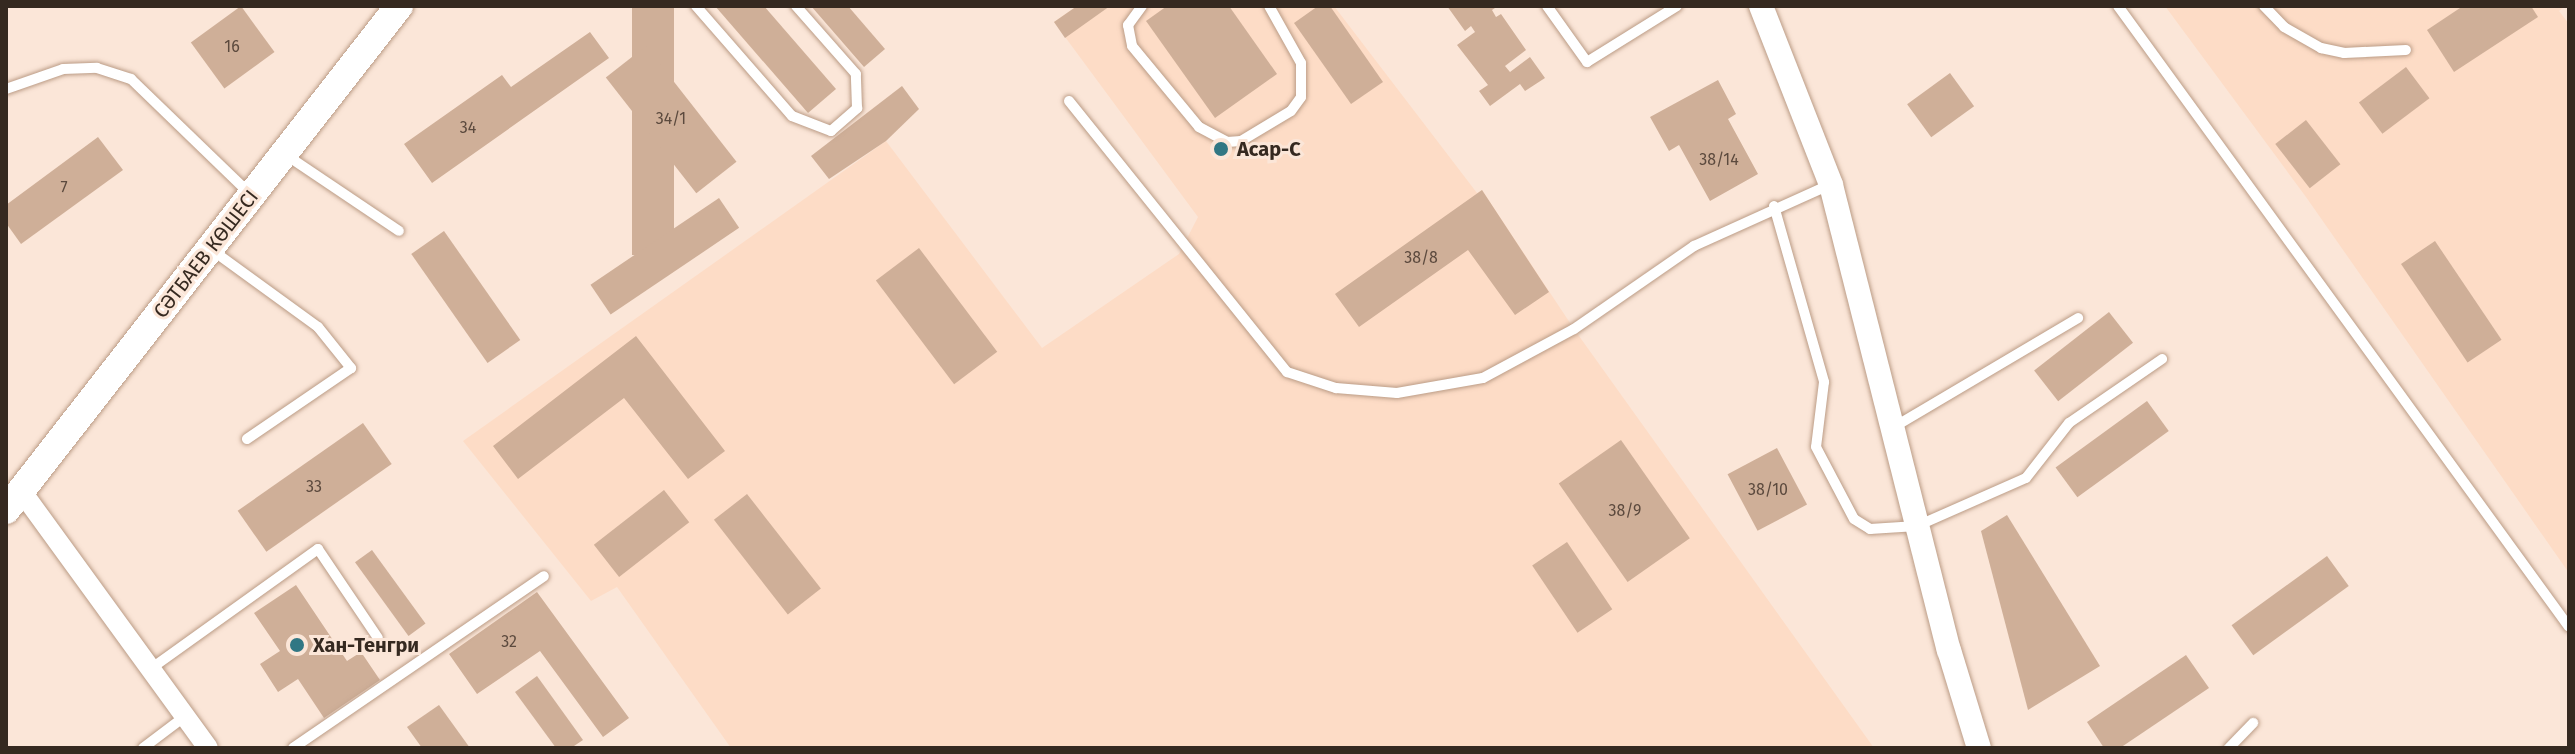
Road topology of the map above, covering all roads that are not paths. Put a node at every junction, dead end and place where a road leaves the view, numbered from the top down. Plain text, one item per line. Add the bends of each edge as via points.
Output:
1 (399, 6) edge
2 (696, 6) edge
3 (796, 6) edge
4 (1142, 6) edge
5 (1269, 6) edge
6 (1547, 6) edge
7 (1676, 6) edge
8 (1761, 6) edge
9 (2264, 6) edge
10 (2120, 7) edge
11 (2406, 50) dead end
12 (6, 89) edge
13 (1069, 101) dead end
14 (284, 154) junction
15 (1831, 185) junction
16 (252, 195) junction
17 (1774, 206) junction
18 (399, 231) dead end
19 (210, 249) junction
20 (2078, 318) dead end
21 (2162, 359) dead end
22 (1893, 428) junction
23 (247, 439) dead end
24 (12, 499) edge
25 (1917, 526) junction
26 (544, 576) dead end
27 (2569, 627) edge
28 (378, 638) dead end
29 (149, 670) junction
30 (184, 717) junction
31 (2253, 723) dead end
32 (143, 748) edge
33 (208, 748) edge
34 (293, 748) edge
35 (1979, 748) edge
36 (2229, 748) edge

1 - 14 main road, СӘТБАЕВ КӨШЕСІ
2 - 3 lane via 792,116 831,131 857,108 856,74
4 - 5 lane via 1128,25 1132,46 1199,127 1227,142 1241,141 1291,111 1301,97 1301,63
6 - 7 lane via 1587,62
8 - 15 street
9 - 11 lane via 2284,27 2321,48 2344,53
10 - 27 lane
12 - 16 lane via 63,69 97,68 131,79
13 - 17 lane via 1287,372 1336,388 1397,393 1483,378 1574,329 1694,246
14 - 16 main road, СӘТБАЕВ КӨШЕСІ
14 - 18 lane
15 - 17 lane
15 - 22 street
16 - 19 main road, СӘТБАЕВ КӨШЕСІ
17 - 25 lane via 1824,382 1816,447 1854,519 1870,529
19 - 23 lane via 318,327 351,368
19 - 24 main road, СӘТБАЕВ КӨШЕСІ
20 - 22 lane
21 - 25 lane via 2069,423 2026,478
22 - 25 street
24 - 29 street
25 - 35 street
26 - 34 lane
28 - 29 lane via 318,549
29 - 30 street
30 - 32 lane
30 - 33 street
31 - 36 lane

